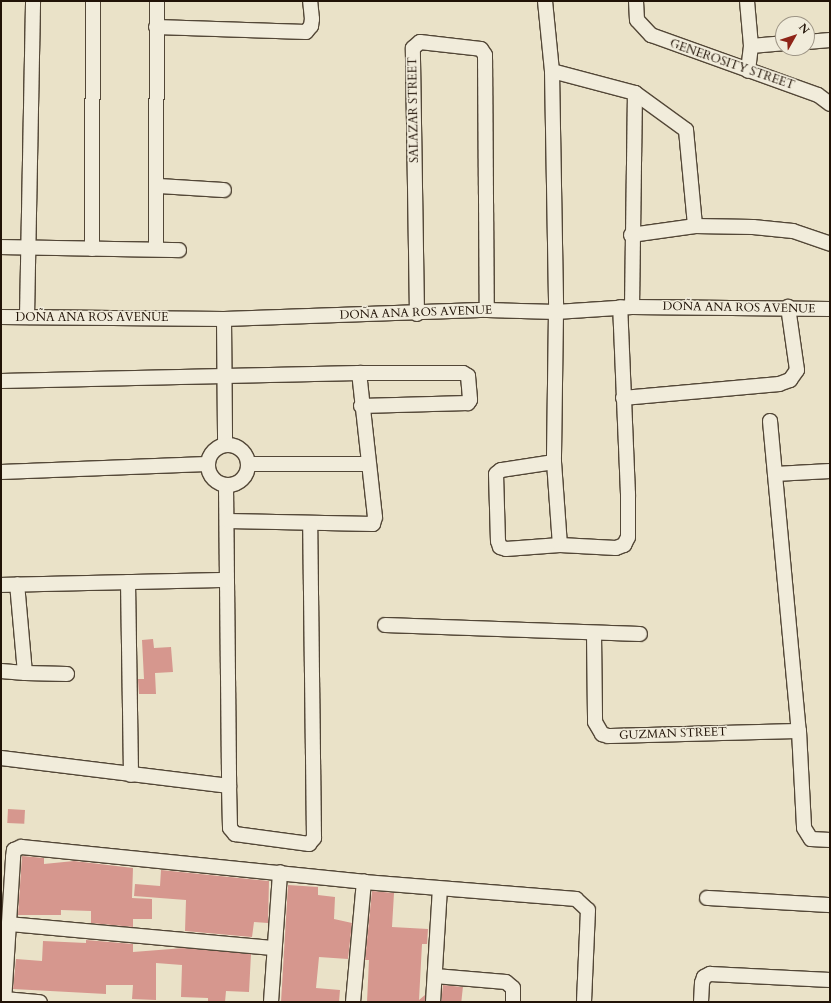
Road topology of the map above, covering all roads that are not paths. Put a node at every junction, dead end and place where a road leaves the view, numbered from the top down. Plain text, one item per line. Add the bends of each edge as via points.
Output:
1 (33, 1) edge
2 (93, 1) edge
3 (157, 1) edge
4 (310, 1) edge
5 (545, 1) edge
6 (636, 1) edge
7 (747, 1) edge
8 (156, 26) junction
9 (830, 40) edge
10 (815, 41) edge
11 (775, 44) edge
12 (751, 46) junction
13 (748, 70) junction
14 (552, 71) junction
15 (635, 93) junction
16 (824, 95) edge
17 (830, 104) edge
18 (158, 186) junction
19 (224, 190) dead end
20 (695, 226) junction
21 (631, 234) junction
22 (830, 244) edge
23 (1, 247) edge
24 (27, 248) junction
25 (92, 249) junction
26 (156, 249) junction
27 (179, 250) dead end
28 (626, 307) junction
29 (788, 307) junction
30 (830, 309) edge
31 (488, 310) junction
32 (556, 312) junction
33 (417, 314) junction
34 (1, 317) edge
35 (27, 317) junction
36 (224, 319) junction
37 (360, 373) junction
38 (226, 377) junction
39 (1, 381) edge
40 (623, 398) junction
41 (361, 406) junction
42 (770, 421) dead end
43 (225, 445) junction
44 (554, 462) junction
45 (207, 464) junction
46 (248, 464) junction
47 (368, 464) junction
48 (830, 471) edge
49 (1, 472) edge
50 (775, 474) junction
51 (226, 486) junction
52 (228, 521) junction
53 (310, 524) junction
54 (560, 545) junction
55 (225, 580) junction
56 (128, 582) junction
57 (17, 584) junction
58 (1, 585) edge
59 (385, 626) dead end
60 (594, 634) junction
61 (640, 634) dead end
62 (1, 671) edge
63 (24, 672) junction
64 (66, 674) dead end
65 (799, 731) junction
66 (1, 758) edge
67 (130, 775) junction
68 (229, 786) junction
69 (830, 840) edge
70 (280, 872) junction
71 (364, 882) junction
72 (440, 888) junction
73 (707, 898) dead end
74 (830, 905) edge
75 (9, 924) junction
76 (274, 948) junction
77 (435, 976) junction
78 (830, 980) edge
79 (4, 1000) edge
80 (40, 1002) edge
81 (271, 1002) edge
82 (353, 1002) edge
83 (433, 1002) edge
84 (513, 1002) edge
85 (584, 1002) edge
86 (701, 1002) edge

1 - 24 street
2 - 25 street
3 - 8 street
4 - 8 street via 312,19 311,26 306,32
5 - 14 street
6 - 13 street, GENEROSITY STREET via 638,20 645,31 658,39
7 - 12 street
8 - 18 street
9 - 10 street
11 - 12 street
12 - 13 street
13 - 16 street, GENEROSITY STREET
14 - 15 street
14 - 32 street
15 - 20 street via 686,130
15 - 21 street
16 - 17 street, GENEROSITY STREET
18 - 19 street
18 - 26 street
20 - 21 street
20 - 22 street via 793,231
21 - 28 street
23 - 24 street
24 - 25 street
24 - 35 street
25 - 26 street
26 - 27 street
28 - 29 street, DOÑA ANA ROS AVENUE
28 - 32 street, DOÑA ANA ROS AVENUE
28 - 40 street
29 - 30 street, DOÑA ANA ROS AVENUE
29 - 40 street via 797,370 790,380 778,384
31 - 32 street, DOÑA ANA ROS AVENUE
31 - 33 street, DOÑA ANA ROS AVENUE
31 - 33 street, SALAZAR STREET via 485,55 481,50 420,42 413,48
32 - 44 street
33 - 36 street, DOÑA ANA ROS AVENUE
34 - 35 street, DOÑA ANA ROS AVENUE
35 - 36 street, DOÑA ANA ROS AVENUE
36 - 38 street
37 - 38 street
37 - 41 street
37 - 41 street via 463,373 468,376 470,400 468,403
38 - 39 street
38 - 43 street
40 - 54 street via 628,494 626,542 616,548
41 - 47 street
42 - 50 street
43 - 45 street via 216,448
43 - 46 street via 236,447 244,454
44 - 54 street
44 - 54 street via 501,470 496,474 498,541 503,549
45 - 49 street
45 - 51 street via 209,475 216,482
46 - 47 street
46 - 51 street via 242,480
47 - 53 street via 375,517 373,524
48 - 50 street
50 - 65 street
51 - 52 street
52 - 53 street
52 - 55 street
53 - 68 street via 313,840 305,845 235,834 230,828
55 - 56 street
55 - 68 street
56 - 57 street
56 - 67 street
57 - 58 street
57 - 63 street
59 - 60 street
60 - 61 street
60 - 65 street, GUZMAN STREET via 595,722 602,734 608,736
62 - 63 street
63 - 64 street
65 - 69 street via 804,828 811,839
66 - 67 street
67 - 68 street
70 - 71 street
70 - 75 street via 21,846 14,850
70 - 76 street
71 - 72 street
71 - 82 street
72 - 77 street
72 - 85 street via 580,901 588,910
73 - 74 street
75 - 76 street
75 - 79 street
76 - 81 street
77 - 83 street
77 - 84 street via 506,982 513,990
78 - 86 street via 710,974 704,977
79 - 80 street

